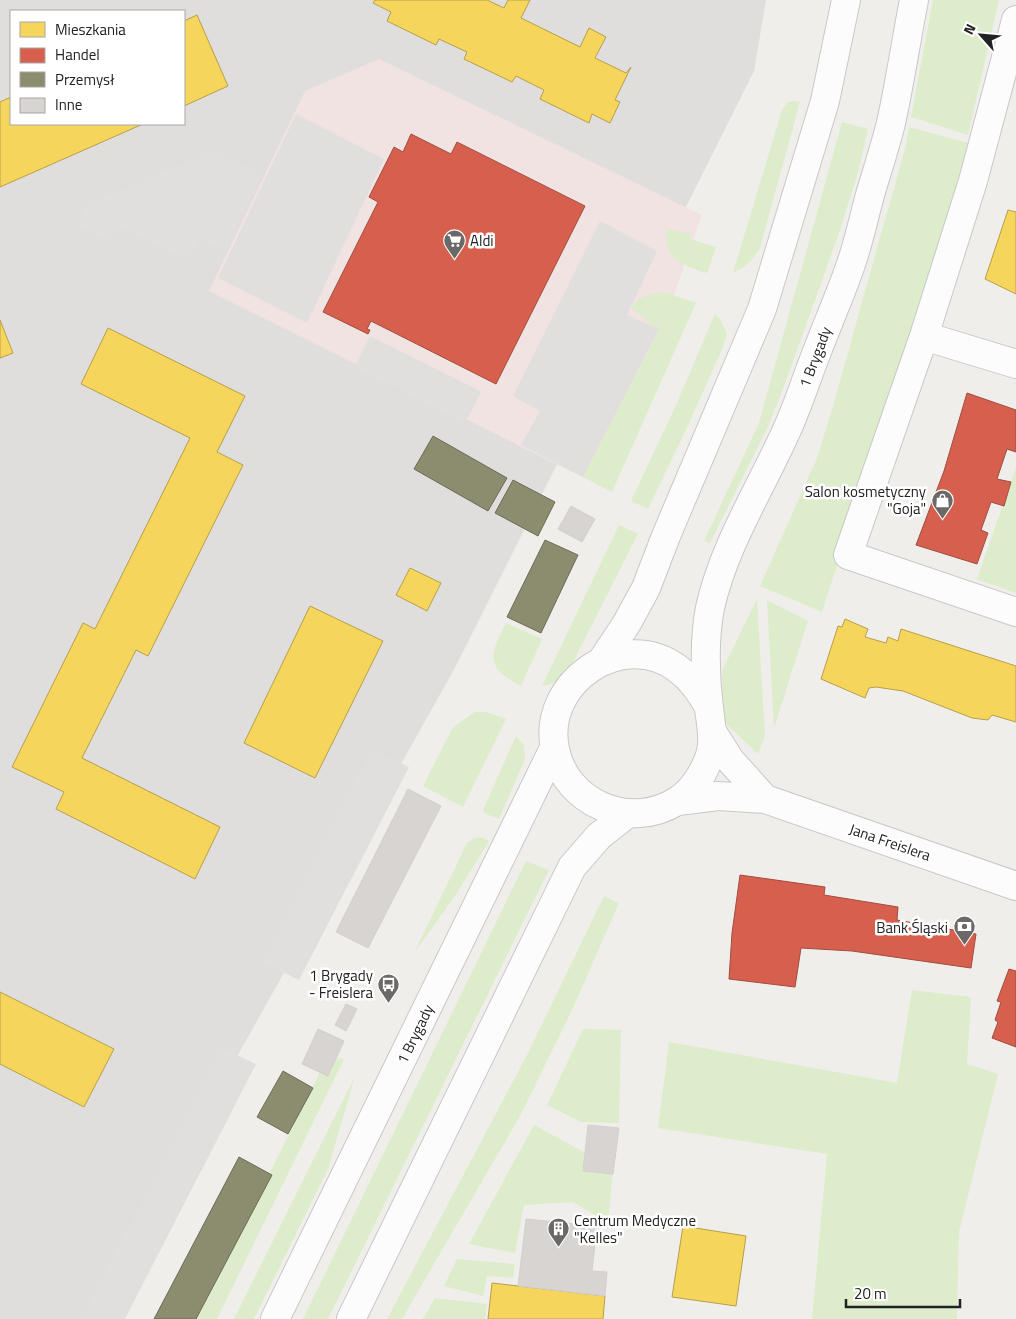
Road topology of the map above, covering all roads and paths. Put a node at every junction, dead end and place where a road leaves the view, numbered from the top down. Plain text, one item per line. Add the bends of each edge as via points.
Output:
1 (846, 0) edge
2 (914, 0) edge
3 (1016, 20) edge
4 (924, 336) junction
5 (1016, 364) edge
6 (1016, 612) edge
7 (601, 662) junction
8 (711, 720) junction
9 (554, 748) junction
10 (765, 799) junction
11 (678, 801) junction
12 (627, 814) junction
13 (1016, 886) edge
14 (275, 1319) edge
15 (351, 1319) edge

1 - 7 street via 825,101 762,309 646,588
2 - 8 street, 1 Brygady via 891,123 852,261 789,424 724,563 710,609 706,648
3 - 4 street via 974,181
4 - 5 street
4 - 6 street via 848,555
7 - 8 street via 626,655 652,656 676,667 696,684
7 - 9 street via 578,676 563,697 554,722
8 - 10 street, Jana Freislera via 730,760
8 - 11 street via 709,759 697,783
9 - 12 street via 564,773 579,794 602,808
9 - 14 street, 1 Brygady
10 - 11 street, Jana Freislera via 718,796
10 - 13 street, Jana Freislera
11 - 12 street via 654,812
12 - 15 street via 599,836 572,867

